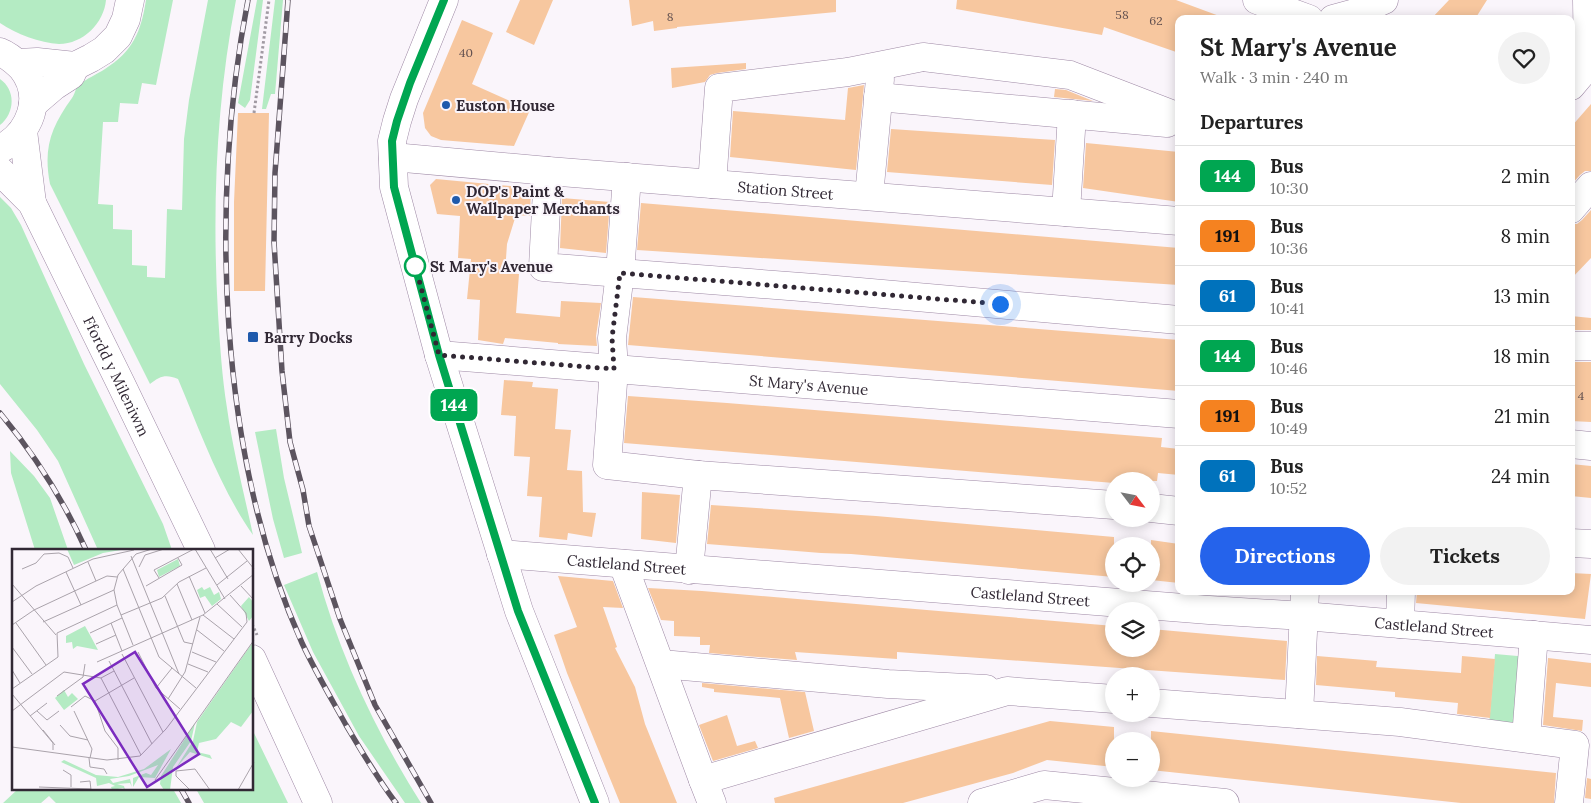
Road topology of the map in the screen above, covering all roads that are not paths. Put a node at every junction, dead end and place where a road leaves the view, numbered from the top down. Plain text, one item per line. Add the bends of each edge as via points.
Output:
1 (444, 0) edge
2 (1256, 0) edge
3 (1384, 0) edge
4 (1582, 0) edge
5 (1586, 0) edge
6 (128, 3) edge
7 (1298, 15) edge
8 (1348, 15) edge
9 (1572, 15) edge
10 (9, 58) edge
11 (881, 65) junction
12 (75, 66) junction
13 (1575, 81) edge
14 (878, 97) junction
15 (33, 104) junction
16 (1072, 114) junction
17 (1175, 114) edge
18 (1175, 123) edge
19 (24, 131) junction
20 (0, 149) edge
21 (393, 157) junction
22 (0, 170) edge
23 (548, 171) junction
24 (627, 177) junction
25 (712, 184) junction
26 (1591, 186) edge
27 (869, 196) junction
28 (32, 203) junction
29 (1575, 204) edge
30 (1066, 212) junction
31 (1175, 222) edge
32 (620, 273) junction
33 (1175, 320) edge
34 (1575, 346) edge
35 (1591, 346) edge
36 (439, 355) junction
37 (614, 369) junction
38 (1175, 414) edge
39 (1575, 444) edge
40 (1591, 446) edge
41 (698, 475) junction
42 (1105, 504) edge
43 (1160, 509) edge
44 (1175, 511) edge
45 (1575, 543) edge
46 (1591, 544) edge
47 (201, 549) edge
48 (501, 554) junction
49 (623, 564) junction
50 (689, 570) junction
51 (1401, 595) edge
52 (1209, 601) edge
53 (1304, 604) edge
54 (1400, 624) junction
55 (1590, 632) edge
56 (1534, 636) junction
57 (254, 663) edge
58 (661, 664) junction
59 (1007, 691) junction
60 (1105, 699) edge
61 (1160, 703) edge
62 (1299, 714) junction
63 (1526, 738) junction
64 (707, 791) edge
65 (1047, 794) edge
66 (318, 803) edge
67 (595, 803) edge
68 (982, 803) edge
69 (1225, 803) edge
70 (1569, 803) edge

1 - 21 street via 402,106 392,141
2 - 7 street
3 - 8 street
4 - 9 street
5 - 13 street via 1588,66
6 - 12 street via 123,28 112,44
10 - 12 street
10 - 15 street via 25,72
11 - 14 street
11 - 17 street via 923,57 1070,75
11 - 25 street via 719,88
12 - 15 street via 71,76
14 - 16 street
14 - 27 street
15 - 19 street
16 - 18 street
16 - 30 street
19 - 20 street via 14,142
19 - 28 street, Ffordd y Mileniwm
21 - 23 street, Station Street
21 - 36 street via 394,187
22 - 28 street, Ffordd y Mileniwm
23 - 24 street, Station Street
23 - 32 street via 543,267
24 - 25 street, Station Street
24 - 32 street
25 - 27 street, Station Street
26 - 29 street
27 - 30 street, Station Street
28 - 47 street, Ffordd y Mileniwm
30 - 31 street, Station Street
32 - 33 street
32 - 37 street via 612,338
34 - 35 street
36 - 37 street, St Mary's Avenue
36 - 48 street
37 - 38 street, St Mary's Avenue
37 - 41 street via 607,465
39 - 40 street
41 - 42 street
41 - 50 street
43 - 44 street
45 - 46 street
48 - 49 street, Castleland Street
48 - 67 street via 518,611
49 - 50 street, Castleland Street
49 - 58 street
50 - 52 street, Castleland Street
51 - 54 street
52 - 53 street, Castleland Street
53 - 54 street, Castleland Street
53 - 62 street
54 - 56 street, Castleland Street
55 - 56 street, Castleland Street
56 - 63 street
57 - 66 street
58 - 59 street
58 - 64 street
59 - 60 street
59 - 64 street
61 - 62 street
62 - 63 street via 1400,722
63 - 70 street via 1575,745
65 - 68 street
65 - 69 street

